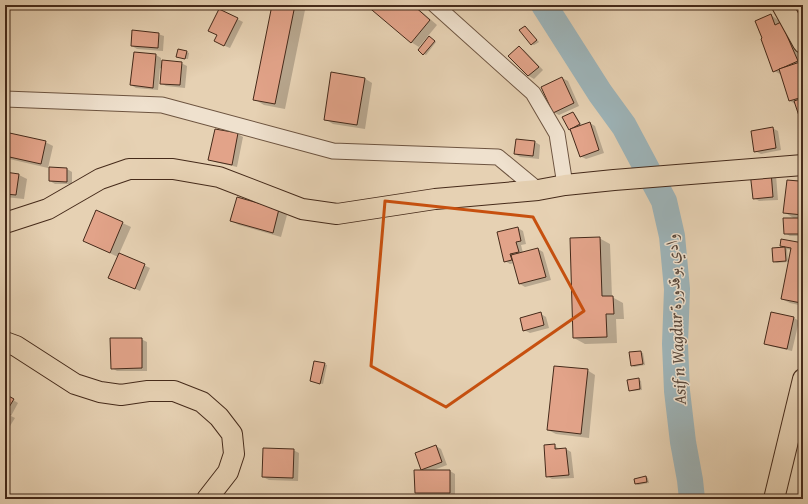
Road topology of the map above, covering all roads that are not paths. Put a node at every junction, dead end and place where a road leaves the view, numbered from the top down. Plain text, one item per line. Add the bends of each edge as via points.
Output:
1 (435, 5) edge
2 (782, 5) edge
3 (803, 43) edge
4 (5, 99) edge
5 (803, 165) edge
6 (565, 185) junction
7 (538, 190) junction
8 (5, 223) edge
9 (5, 342) edge
10 (803, 379) edge
11 (207, 499) edge
12 (774, 499) edge

1 - 6 street via 533,93 557,134
2 - 3 main road
4 - 7 street via 162,105 333,151 498,157
5 - 6 main road
6 - 7 main road
7 - 8 main road via 435,198 337,214 302,209 220,178 173,169 129,169 100,179 48,209
9 - 11 main road via 16,346 75,384 100,392 121,395 174,391 202,402 219,417 232,434 234,454 228,472
10 - 12 main road

